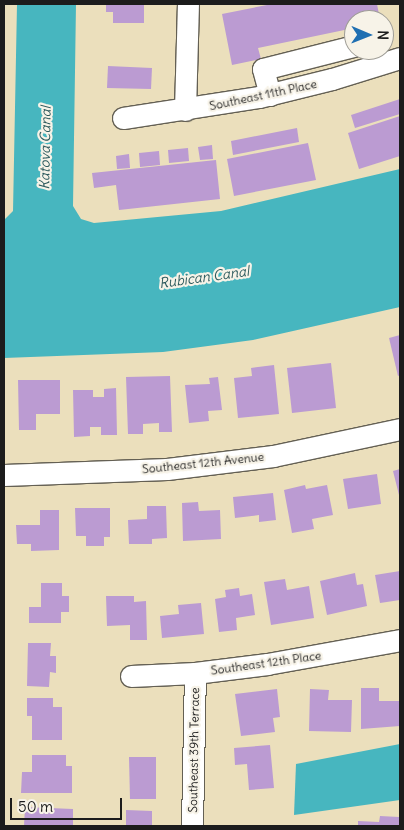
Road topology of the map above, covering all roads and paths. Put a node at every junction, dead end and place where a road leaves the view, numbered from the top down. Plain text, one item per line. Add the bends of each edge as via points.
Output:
1 (188, 4) edge
2 (344, 48) edge
3 (318, 55) junction
4 (363, 60) edge
5 (324, 82) junction
6 (270, 95) junction
7 (185, 110) junction
8 (123, 118) dead end
9 (400, 429) edge
10 (4, 475) edge
11 (400, 640) edge
12 (195, 673) junction
13 (131, 676) dead end
14 (192, 826) edge

1 - 7 street
2 - 3 street
3 - 5 street
3 - 6 street via 263,69
4 - 5 street, Southeast 11th Place
5 - 6 street, Southeast 11th Place
6 - 7 street, Southeast 11th Place
7 - 8 street, Southeast 11th Place
9 - 10 street, Southeast 12th Avenue via 273,456 167,469
11 - 12 street, Southeast 12th Place via 327,655
12 - 13 street, Southeast 12th Place
12 - 14 street, Southeast 39th Terrace

